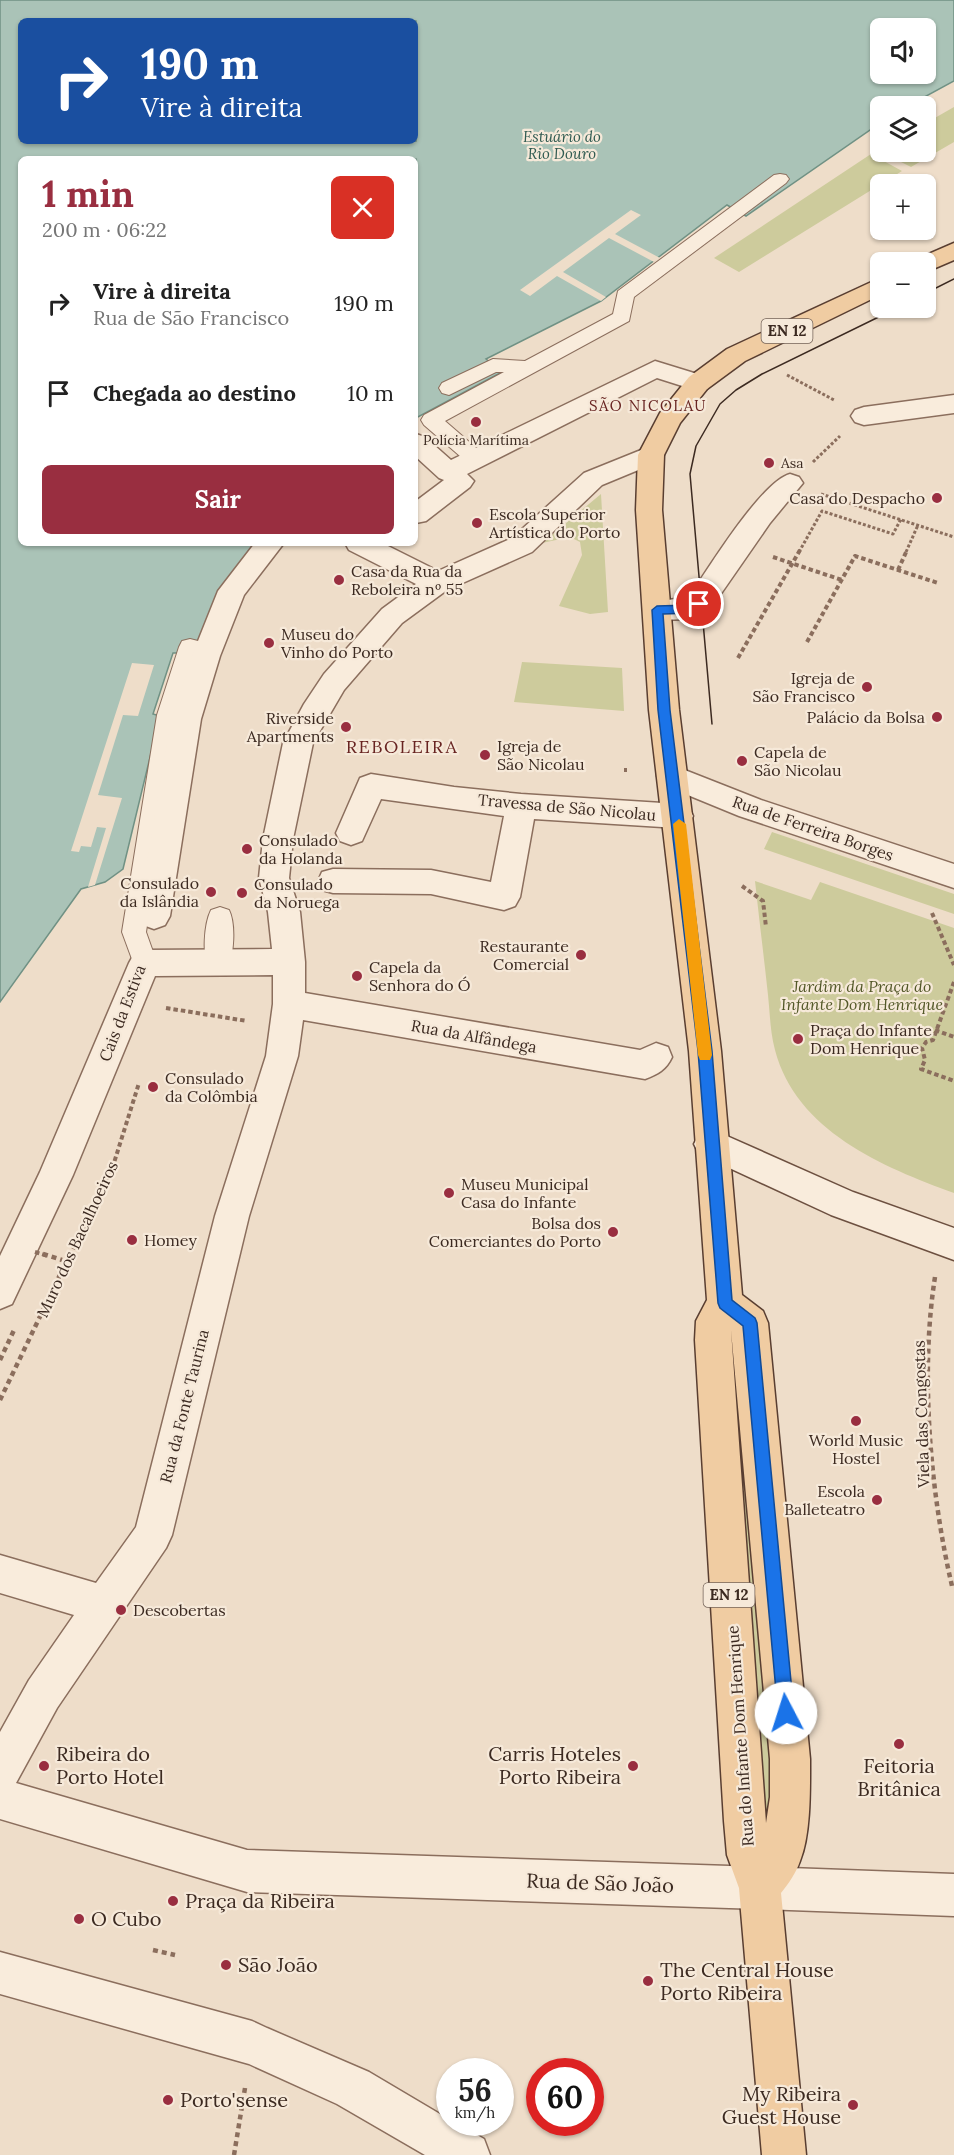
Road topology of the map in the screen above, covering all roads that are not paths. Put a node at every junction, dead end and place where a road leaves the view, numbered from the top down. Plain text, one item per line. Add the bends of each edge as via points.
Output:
1 (780, 179) dead end
2 (954, 250) edge
3 (936, 259) edge
4 (870, 291) edge
5 (528, 368) junction
6 (698, 383) junction
7 (449, 388) dead end
8 (954, 404) edge
9 (864, 416) road end
10 (418, 445) edge
11 (651, 455) junction
12 (475, 458) junction
13 (461, 481) dead end
14 (790, 483) dead end
15 (418, 513) edge
16 (268, 546) edge
17 (369, 546) edge
18 (437, 583) junction
19 (657, 610) junction
20 (190, 647) dead end
21 (672, 776) junction
22 (521, 806) junction
23 (678, 816) junction
24 (349, 836) dead end
25 (954, 876) edge
26 (333, 881) dead end
27 (154, 916) dead end
28 (220, 917) dead end
29 (289, 962) junction
30 (145, 963) junction
31 (218, 963) junction
32 (289, 1004) junction
33 (656, 1057) dead end
34 (711, 1144) junction
35 (948, 1242) edge
36 (0, 1293) edge
37 (0, 1574) edge
38 (104, 1605) junction
39 (0, 1772) edge
40 (0, 1799) edge
41 (760, 1888) junction
42 (954, 1895) edge
43 (0, 1973) edge
44 (468, 2155) edge
45 (784, 2155) edge

1 - 5 lane via 625,295 622,317
2 - 3 main road
4 - 6 main road, EN 12 via 736,355
5 - 7 lane via 494,365
5 - 12 lane via 431,420
6 - 11 main road, Rua do Infante Dom Henrique / EN 12 via 669,419
6 - 12 street via 655,369
8 - 9 street
10 - 12 street via 448,472
11 - 18 street via 593,479 522,545
11 - 19 main road, Rua do Infante Dom Henrique / EN 12 via 649,510
13 - 15 street
14 - 19 street via 760,516 699,604 692,609
16 - 27 street via 232,591 186,719
17 - 18 street
18 - 29 street, Rua da Fonte Taurina via 392,616 334,682 298,742 274,878 284,912
19 - 21 main road, Rua do Infante Dom Henrique / EN 12
20 - 30 lane, Cais da Estiva via 168,715 134,932
21 - 23 main road, Rua do Infante Dom Henrique / EN 12
21 - 25 street, Rua de Ferreira Borges via 750,808
22 - 23 street, Travessa de São Nicolau
22 - 24 street, Travessa de São Nicolau via 369,789
22 - 26 street via 504,897 431,882
23 - 34 main road, Rua do Infante Dom Henrique / EN 12 via 705,1051
28 - 31 lane
29 - 31 street
29 - 32 street, Rua da Fonte Taurina
30 - 31 street
30 - 36 street, Cais da Estiva via 147,1002 56,1175
32 - 33 street, Rua da Alfândega via 645,1065
32 - 38 street, Rua da Fonte Taurina via 282,1056 232,1216 153,1535
34 - 35 street via 843,1204
34 - 41 main road, Rua do Infante Dom Henrique / EN 12 via 725,1303 714,1321 713,1340 744,1821 748,1855
37 - 38 street
38 - 39 street, Rua da Fonte Taurina via 44,1694
40 - 41 street, Rua de São João via 247,1871
41 - 42 street, Rua de São João
41 - 45 main road, EN 12
43 - 44 street via 252,2043 353,2088

